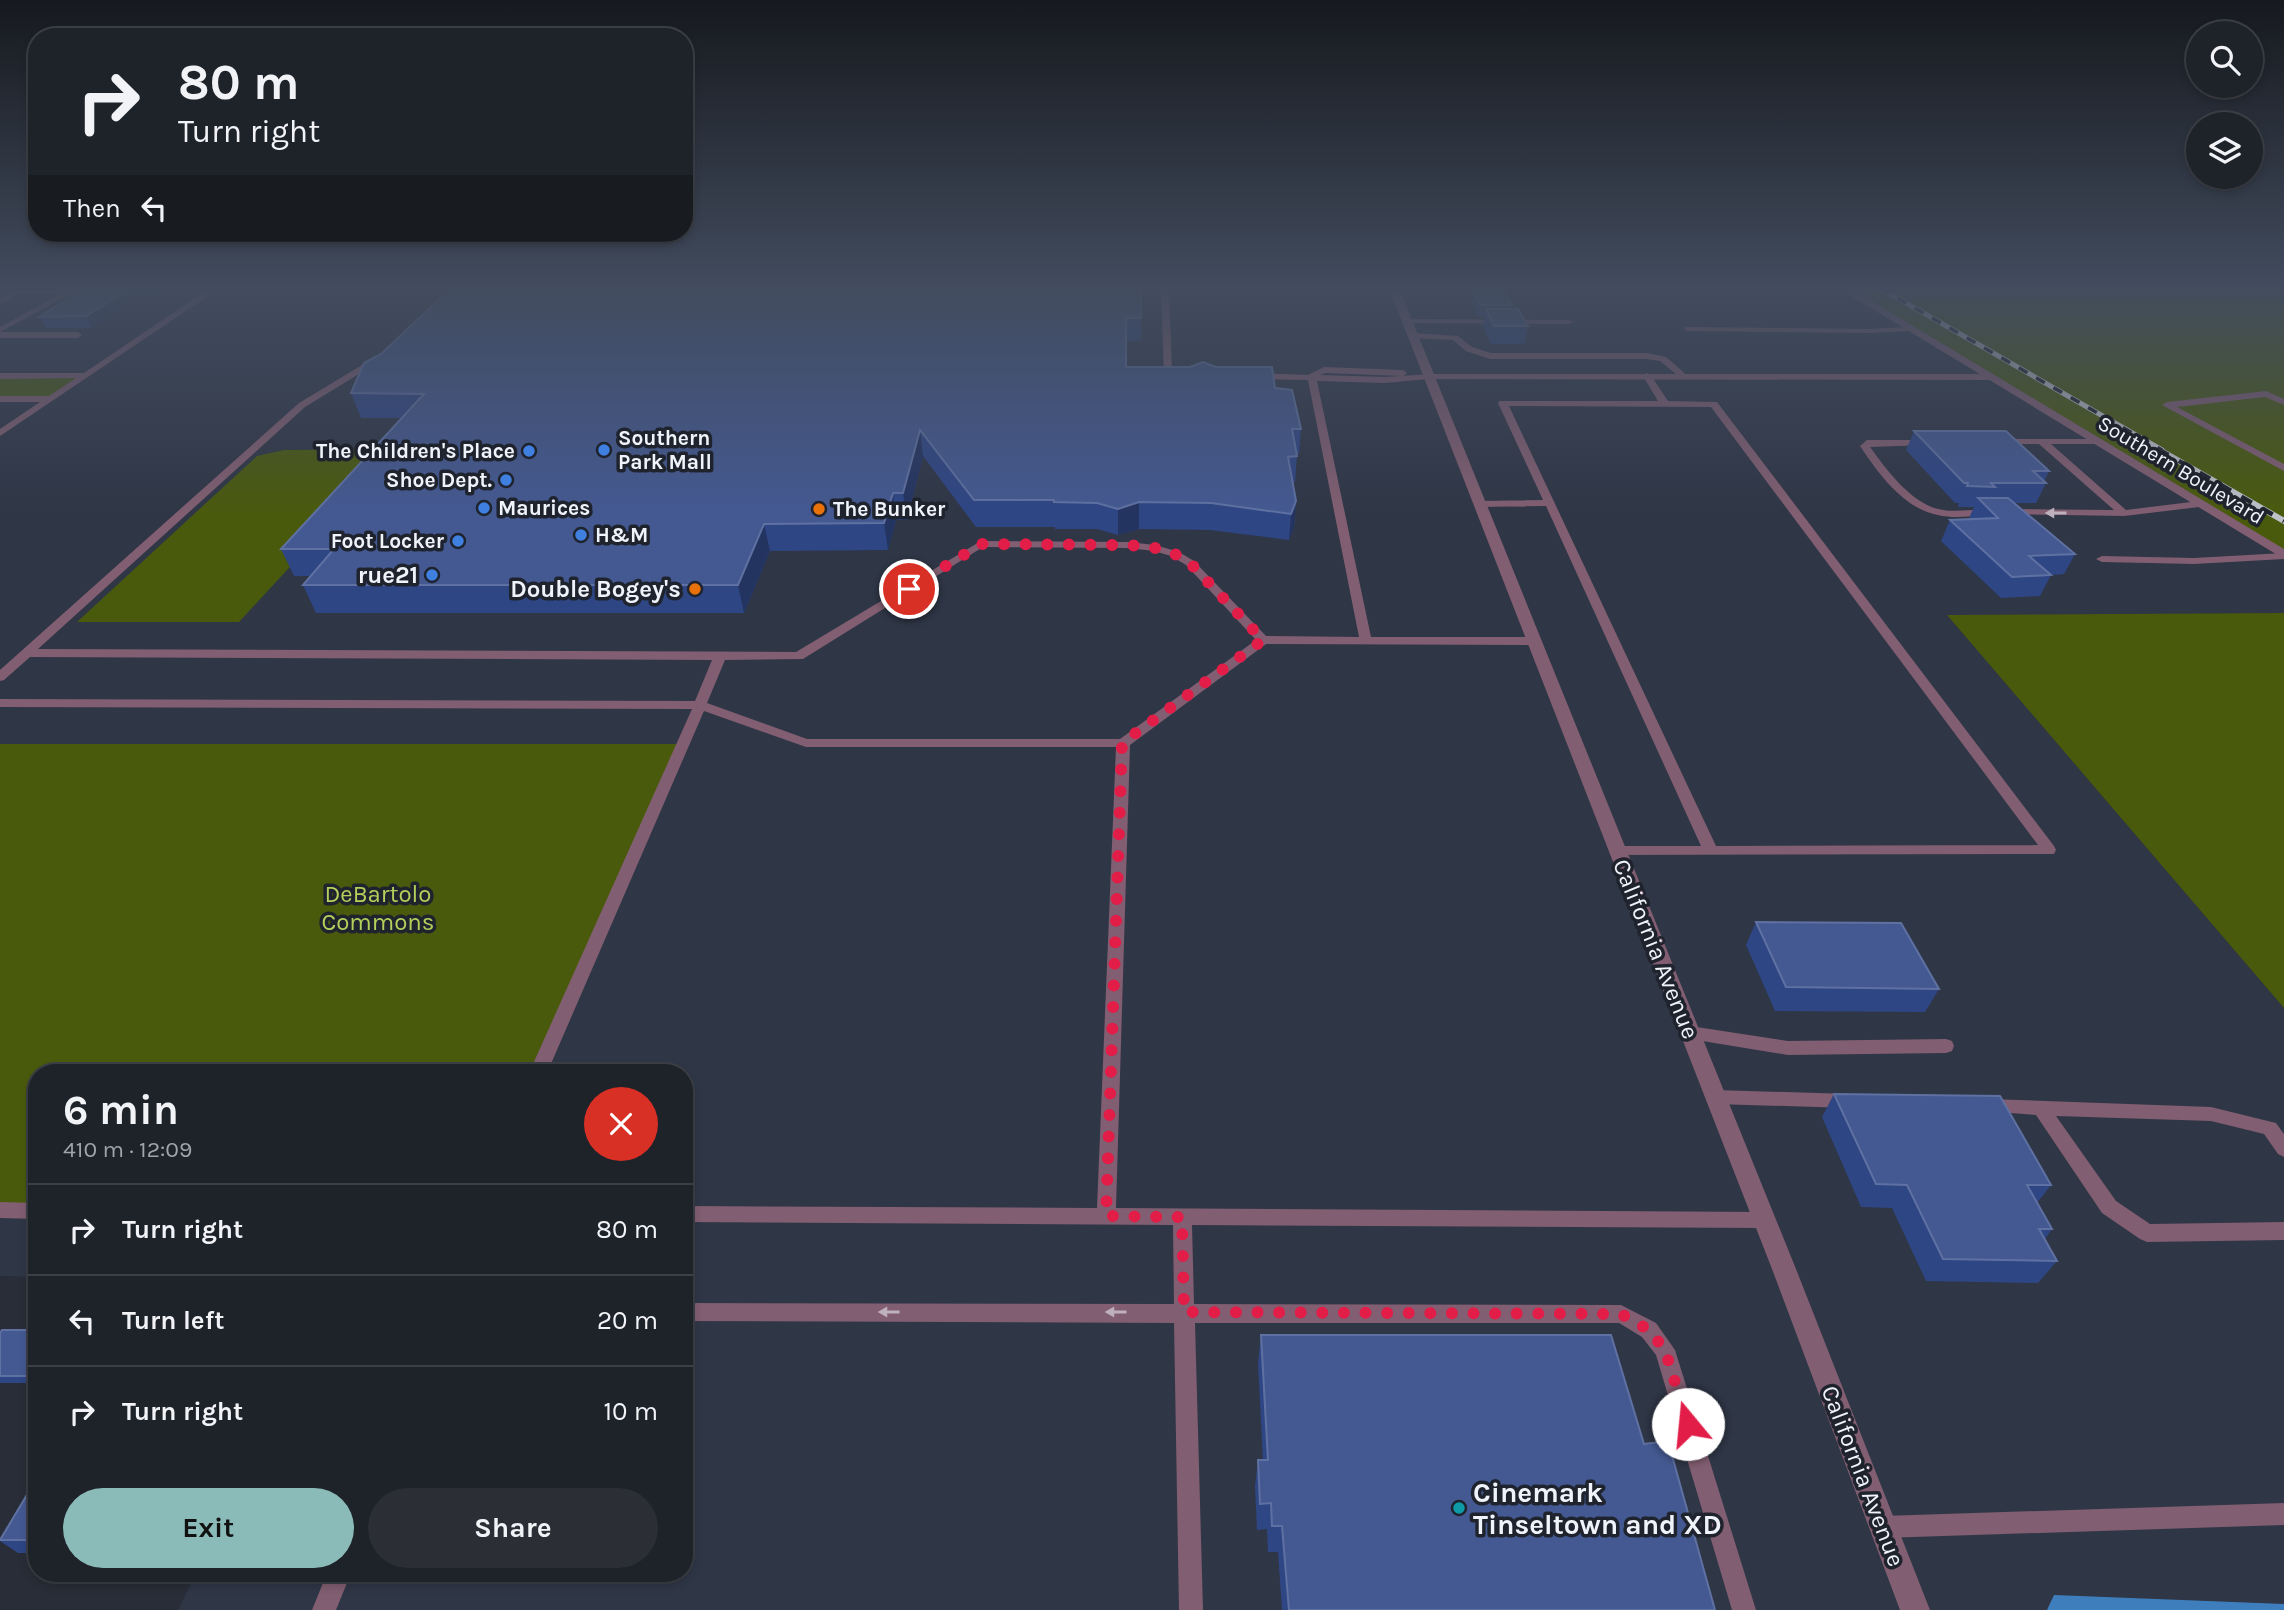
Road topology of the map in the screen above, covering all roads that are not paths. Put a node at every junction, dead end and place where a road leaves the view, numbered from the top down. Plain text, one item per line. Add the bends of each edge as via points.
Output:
1 (103, 363) edge
2 (371, 363) edge
3 (1168, 363) edge
4 (1423, 363) edge
5 (1670, 363) edge
6 (1968, 363) edge
7 (85, 375) junction
8 (0, 376) edge
9 (1185, 376) edge
10 (1242, 376) edge
11 (1312, 376) junction
12 (1428, 376) junction
13 (1647, 376) junction
14 (1685, 377) junction
15 (1991, 377) junction
16 (0, 399) edge
17 (50, 399) junction
18 (2284, 402) edge
19 (1665, 404) junction
20 (0, 433) edge
21 (2096, 441) junction
22 (1934, 442) edge
23 (1986, 442) edge
24 (2042, 442) junction
25 (2284, 468) edge
26 (1551, 503) junction
27 (1479, 504) junction
28 (2199, 504) junction
29 (2124, 513) junction
30 (2284, 556) edge
31 (2102, 559) dead end
32 (1263, 640) junction
33 (1366, 640) junction
34 (1532, 640) junction
35 (26, 653) junction
36 (720, 656) junction
37 (0, 677) edge
38 (0, 703) edge
39 (699, 705) junction
40 (1122, 743) junction
41 (1616, 851) junction
42 (1711, 851) junction
43 (1690, 1033) junction
44 (1946, 1046) dead end
45 (542, 1064) edge
46 (1715, 1097) junction
47 (1865, 1102) edge
48 (1973, 1106) edge
49 (2041, 1108) junction
50 (2284, 1149) edge
51 (0, 1210) edge
52 (28, 1211) edge
53 (693, 1214) edge
54 (1106, 1216) junction
55 (1182, 1217) junction
56 (1764, 1220) junction
57 (2284, 1231) edge
58 (693, 1312) edge
59 (1184, 1312) junction
60 (2284, 1514) edge
61 (1883, 1527) junction
62 (335, 1582) edge
63 (324, 1610) edge
64 (1191, 1610) edge
65 (1744, 1610) edge
66 (1914, 1610) edge

1 - 7 lane
2 - 35 lane via 302,405
3 - 9 lane via 1168,376
4 - 12 street, California Avenue
5 - 14 lane
6 - 15 street, Southern Boulevard
7 - 8 lane
7 - 17 lane
10 - 11 lane
11 - 12 lane via 1326,380
11 - 33 lane
12 - 13 street
12 - 27 street, California Avenue
13 - 14 street
13 - 19 lane
14 - 15 street
15 - 21 street, Southern Boulevard
16 - 17 lane
17 - 20 lane
18 - 25 lane via 2266,394 2167,405
19 - 26 lane via 1503,403
19 - 42 lane via 1714,404 2049,850
21 - 24 lane
21 - 28 street, Southern Boulevard
29 -> 22 lane via 1935,512 1875,463 1865,446 1870,442
23 - 24 lane
24 - 29 lane
26 - 27 lane
26 - 42 lane
27 - 34 street, California Avenue
28 - 29 lane
28 - 30 street, Southern Boulevard
30 - 31 lane via 2194,561
32 - 33 lane
32 - 36 lane via 1190,563 1175,554 1128,545 981,544 799,656
32 - 40 lane
33 - 34 lane
34 - 41 street, California Avenue
35 - 36 lane
35 - 37 lane
36 - 39 lane
38 - 39 lane
39 - 40 lane via 806,743
39 - 45 lane
40 - 54 lane
41 - 42 lane
41 - 43 street, California Avenue
43 - 44 lane via 1788,1048
43 - 46 street, California Avenue
46 - 47 lane
46 - 56 street, California Avenue
48 - 49 lane
49 - 50 lane via 2211,1114 2270,1128
49 - 57 lane via 2109,1207 2147,1233
51 - 52 lane
53 - 54 lane
54 - 55 lane
55 - 56 lane
55 - 59 lane
56 - 61 street, California Avenue
59 -> 58 lane
59 - 64 lane
59 - 65 lane via 1621,1314 1649,1330 1665,1350
60 - 61 lane
61 - 66 street, California Avenue
62 - 63 lane

